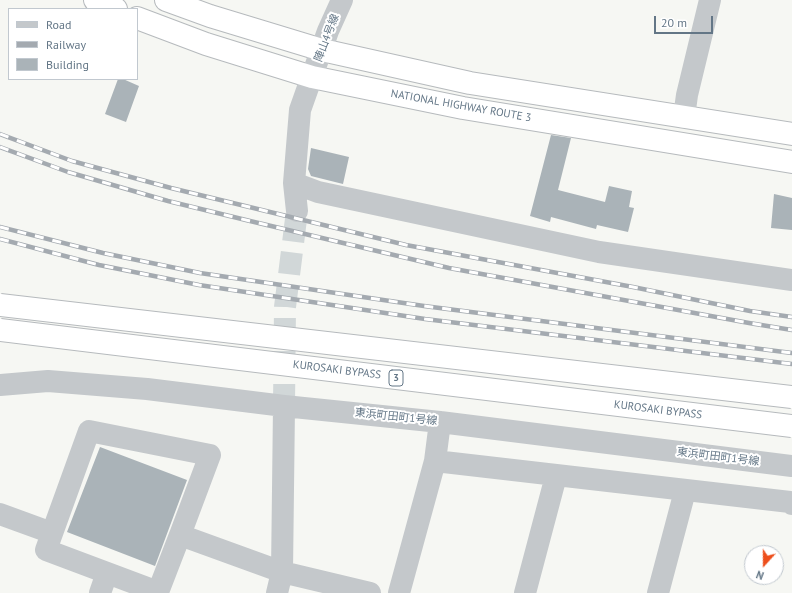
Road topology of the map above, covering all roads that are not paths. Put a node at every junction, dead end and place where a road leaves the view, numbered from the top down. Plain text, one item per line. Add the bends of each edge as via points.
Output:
1 (95, 0) edge
2 (166, 0) edge
3 (342, 0) edge
4 (710, 0) edge
5 (114, 8) edge
6 (138, 18) edge
7 (322, 50) junction
8 (312, 77) junction
9 (684, 117) junction
10 (792, 134) edge
11 (792, 162) edge
12 (294, 183) junction
13 (297, 211) tunnel mouth
14 (792, 280) edge
15 (0, 305) edge
16 (0, 330) edge
17 (0, 338) edge
18 (109, 342) junction
19 (0, 385) edge
20 (792, 397) edge
21 (284, 406) junction
22 (440, 422) junction
23 (792, 426) edge
24 (434, 461) junction
25 (792, 466) edge
26 (556, 476) junction
27 (685, 491) junction
28 (792, 504) edge
29 (0, 514) edge
30 (52, 533) junction
31 (180, 535) junction
32 (282, 572) junction
33 (104, 583) edge
34 (277, 593) edge
35 (370, 593) edge
36 (399, 593) edge
37 (525, 593) edge
38 (658, 593) edge

1 - 5 highway
2 - 7 highway
3 - 7 street, 陣山4号線
4 - 9 street
6 - 8 highway, NATIONAL HIGHWAY ROUTE 3 via 206,44
7 - 8 street, 陣山4号線
7 - 9 highway via 470,83
8 - 11 highway, NATIONAL HIGHWAY ROUTE 3 via 463,108
8 - 12 street, 陣山4号線 via 300,110
9 - 10 highway
12 - 13 street, 陣山4号線
12 - 14 street via 318,192 599,252
15 - 20 highway, bridge
16 - 18 highway, KUROSAKI BYPASS / 3, bridge
17 - 18 highway, bridge
18 - 23 highway, KUROSAKI BYPASS / 3, bridge
19 - 21 street, 東浜町田町1号線 via 48,381 146,389
21 - 22 street, 東浜町田町1号線
21 - 32 street
22 - 24 street
22 - 25 street, 東浜町田町1号線
24 - 26 street
24 - 36 street
26 - 27 street
26 - 37 street
27 - 28 street
27 - 38 street
29 - 30 street
30 - 31 street via 89,431 210,455
30 - 33 street via 46,550
31 - 32 street
31 - 33 street via 158,592
32 - 34 street
32 - 35 street

